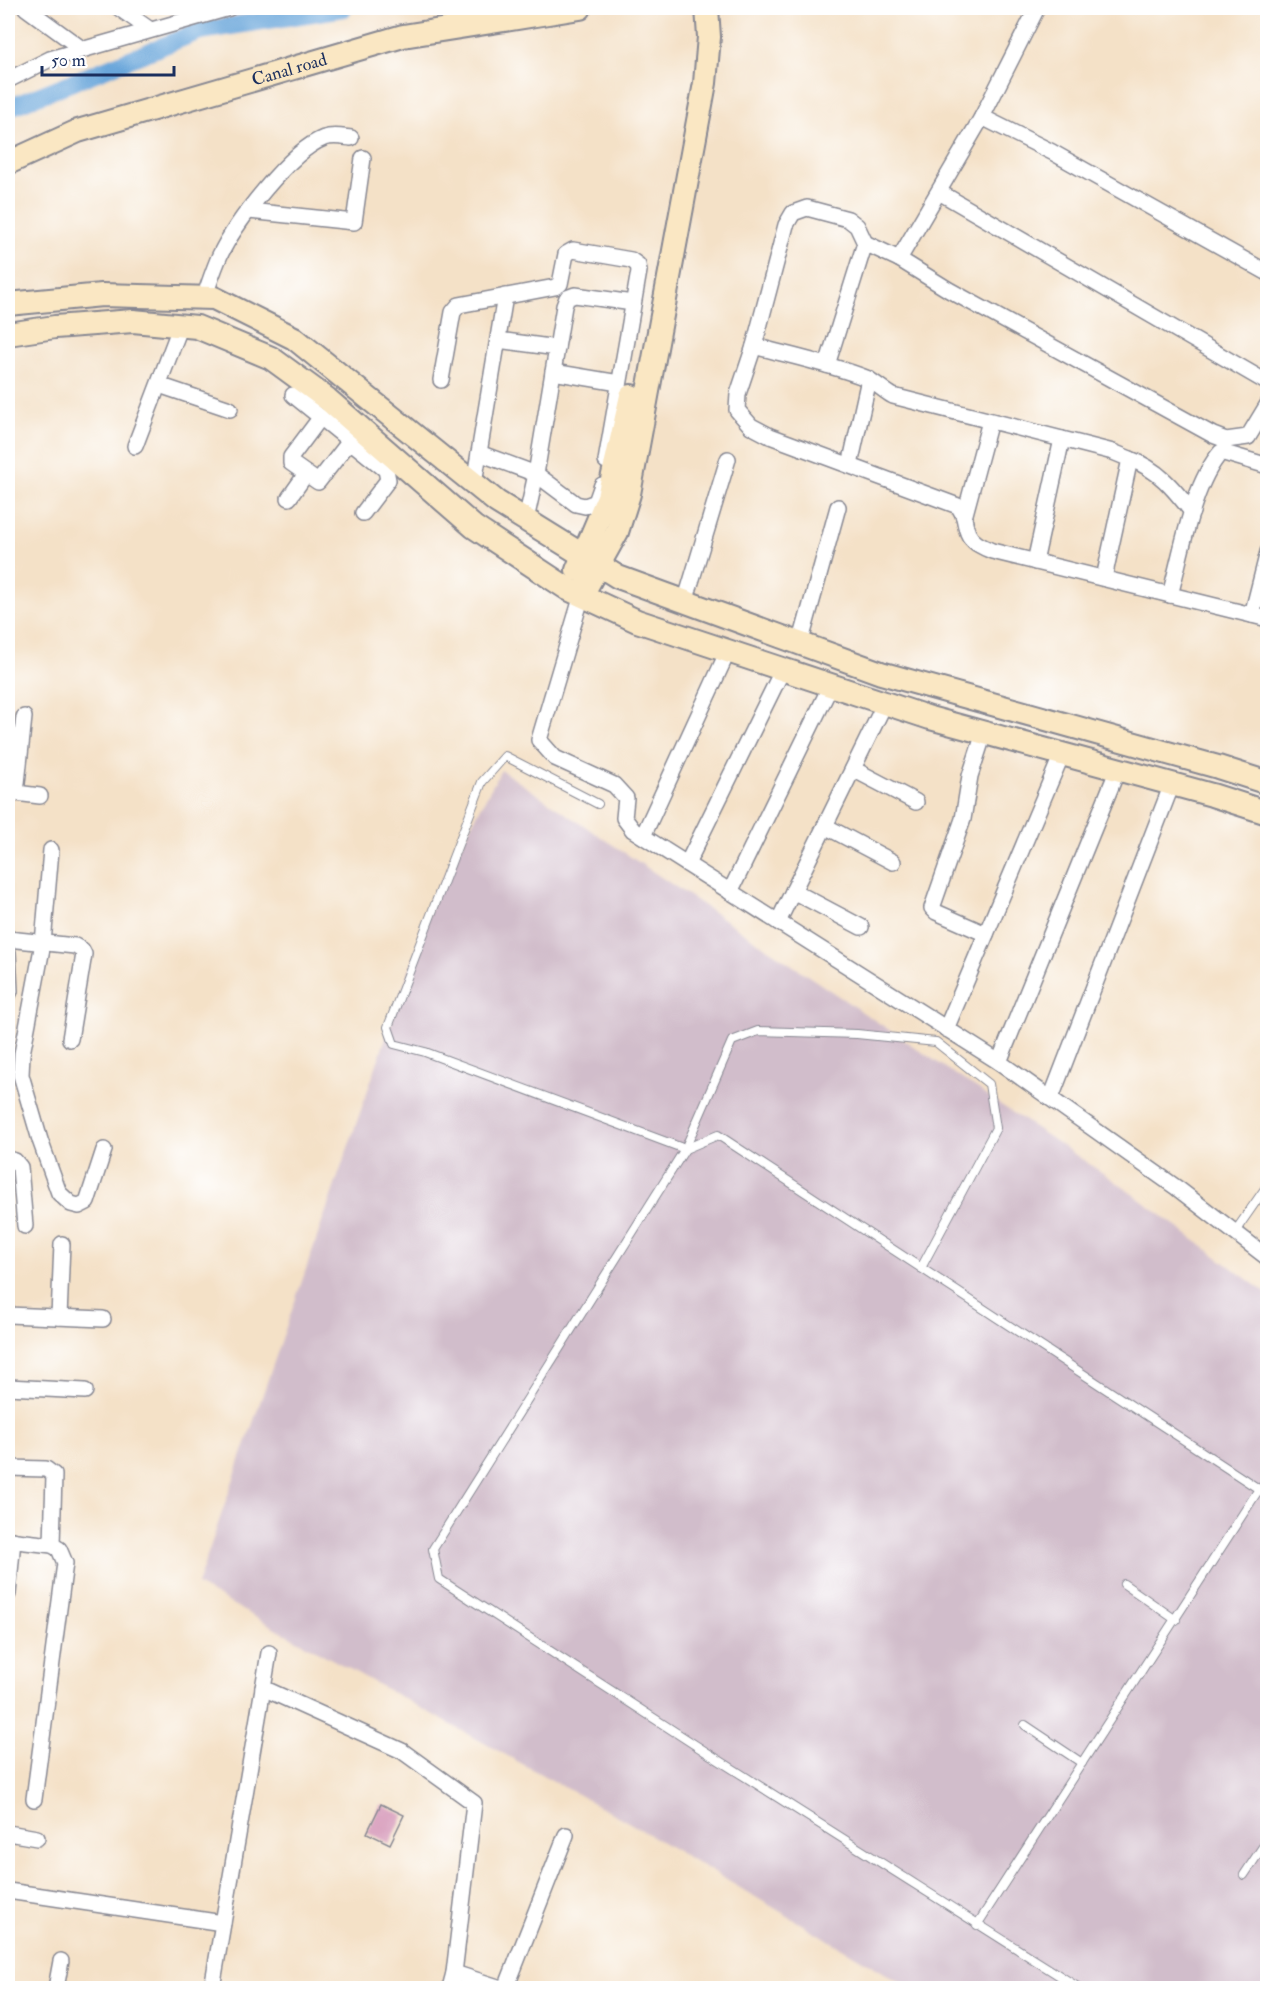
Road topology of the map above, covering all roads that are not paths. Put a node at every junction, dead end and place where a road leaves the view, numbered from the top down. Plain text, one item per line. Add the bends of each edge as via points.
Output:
1 (26, 8) edge
2 (119, 8) edge
3 (580, 8) edge
4 (691, 8) edge
5 (707, 8) edge
6 (1037, 8) edge
7 (219, 9) edge
8 (149, 29) junction
9 (82, 49) junction
10 (8, 80) edge
11 (982, 117) junction
12 (351, 138) dead end
13 (363, 158) dead end
14 (8, 163) edge
15 (939, 192) junction
16 (249, 211) junction
17 (865, 243) junction
18 (899, 259) junction
19 (1268, 273) edge
20 (505, 296) junction
21 (204, 298) junction
22 (633, 303) junction
23 (8, 304) edge
24 (181, 326) junction
25 (8, 334) edge
26 (498, 340) junction
27 (754, 346) junction
28 (557, 348) junction
29 (827, 365) junction
30 (553, 372) junction
31 (441, 380) dead end
32 (869, 380) junction
33 (619, 383) junction
34 (1268, 383) edge
35 (159, 385) junction
36 (293, 394) dead end
37 (1268, 404) edge
38 (230, 409) dead end
39 (321, 417) junction
40 (990, 421) junction
41 (343, 424) junction
42 (1062, 439) junction
43 (350, 441) junction
44 (135, 446) dead end
45 (1223, 446) junction
46 (479, 453) junction
47 (728, 459) dead end
48 (1130, 459) junction
49 (850, 465) junction
50 (1268, 466) edge
51 (306, 474) junction
52 (536, 474) junction
53 (474, 483) junction
54 (289, 498) dead end
55 (838, 507) dead end
56 (1192, 512) junction
57 (363, 513) dead end
58 (965, 514) junction
59 (526, 520) junction
60 (1268, 552) edge
61 (591, 561) junction
62 (1035, 562) junction
63 (1104, 579) junction
64 (575, 592) junction
65 (1170, 595) junction
66 (686, 602) junction
67 (1252, 615) junction
68 (1268, 619) edge
69 (800, 644) junction
70 (729, 651) junction
71 (783, 669) junction
72 (831, 685) junction
73 (885, 703) junction
74 (24, 717) dead end
75 (984, 733) junction
76 (1062, 754) junction
77 (852, 769) junction
78 (1118, 769) junction
79 (1268, 783) edge
80 (1172, 784) junction
81 (12, 793) edge
82 (40, 796) dead end
83 (916, 802) dead end
84 (598, 804) dead end
85 (1268, 813) edge
86 (825, 826) junction
87 (643, 836) junction
88 (51, 850) dead end
89 (893, 862) dead end
90 (687, 864) junction
91 (793, 891) junction
92 (730, 892) junction
93 (778, 922) junction
94 (861, 927) dead end
95 (986, 934) junction
96 (8, 939) edge
97 (43, 943) junction
98 (8, 952) edge
99 (8, 995) edge
100 (946, 1029) junction
101 (70, 1039) dead end
102 (999, 1062) junction
103 (1051, 1098) junction
104 (685, 1149) junction
105 (104, 1150) dead end
106 (8, 1159) edge
107 (1268, 1188) edge
108 (25, 1226) dead end
109 (1234, 1233) junction
110 (62, 1244) dead end
111 (1268, 1258) edge
112 (921, 1269) junction
113 (8, 1315) edge
114 (59, 1317) junction
115 (103, 1319) dead end
116 (8, 1387) edge
117 (85, 1391) dead end
118 (8, 1468) edge
119 (1259, 1489) junction
120 (1268, 1495) edge
121 (10, 1540) edge
122 (52, 1545) junction
123 (1124, 1584) dead end
124 (8, 1594) edge
125 (1176, 1620) junction
126 (269, 1653) dead end
127 (263, 1688) junction
128 (1025, 1725) dead end
129 (1082, 1763) junction
130 (34, 1799) dead end
131 (8, 1833) edge
132 (566, 1835) dead end
133 (37, 1838) dead end
134 (1268, 1839) edge
135 (1244, 1875) dead end
136 (8, 1891) edge
137 (223, 1923) junction
138 (977, 1925) junction
139 (61, 1961) dead end
140 (454, 1973) junction
141 (56, 1989) edge
142 (212, 1989) edge
143 (450, 1989) edge
144 (504, 1989) edge
145 (1079, 1989) edge

1 - 9 street
2 - 8 street
3 - 14 street, Canal road via 403,36 78,131
4 - 61 street via 695,32 692,69 678,149 627,417
5 - 61 street via 705,83 629,494 617,532
6 - 11 street
7 - 8 street
8 - 9 street
9 - 10 street
11 - 15 street
11 - 19 street
12 - 16 street via 327,137 309,146
13 - 16 street via 354,222
15 - 18 street
15 - 34 street
16 - 21 street via 220,255
17 - 18 street
17 - 27 street via 857,226 848,219 807,208 793,213 786,225
17 - 29 street
18 - 45 street via 1213,435
20 - 22 street via 555,288 560,284 566,254 573,250 631,260 638,265
20 - 26 street
20 - 31 street via 456,307
21 - 23 street via 102,295
21 - 53 street via 214,298 294,338
22 - 28 street via 575,295 567,298
22 - 33 street
24 - 25 street via 133,321
24 - 35 street
24 - 41 street via 198,327 271,358 327,399
26 - 28 street
26 - 46 street
27 - 29 street
27 - 49 street via 738,394 737,410 751,426 770,436
28 - 30 street
29 - 32 street
30 - 33 street
30 - 52 street
32 - 40 street via 893,396
32 - 49 street
33 - 52 street via 596,502 576,504
35 - 38 street
35 - 44 street
36 - 39 street
37 - 45 street via 1248,437
39 - 41 street
39 - 51 street via 290,460
40 - 42 street
40 - 58 street
41 - 43 street
41 - 64 street via 474,527
42 - 48 street
42 - 62 street
43 - 51 street via 321,481 316,482
43 - 57 street via 387,474 388,480
45 - 50 street
45 - 56 street via 1205,474
46 - 52 street
46 - 53 street
47 - 66 street
48 - 56 street via 1146,465 1167,481
48 - 63 street
49 - 58 street via 958,506
51 - 54 street
52 - 59 street
53 - 59 street
55 - 69 street
56 - 65 street
58 - 62 street via 969,534 977,544
59 - 61 street
60 - 67 street
61 - 64 street
61 - 66 street via 618,578
62 - 63 street
63 - 65 street
64 - 70 street via 637,621
64 - 87 street via 539,740 555,758 614,785 626,798 624,818
65 - 67 street
66 - 69 street
67 - 68 street
69 - 79 street via 881,673
70 - 71 street
70 - 87 street
71 - 72 street
71 - 90 street
72 - 73 street
72 - 92 street
73 - 75 street
73 - 77 street
74 - 81 street
75 - 76 street
75 - 95 street via 970,776 963,819 932,908
76 - 78 street
76 - 95 street
77 - 83 street
77 - 86 street
78 - 80 street
78 - 102 street
80 - 85 street
80 - 103 street
81 - 82 street
84 - 104 lane via 505,756 482,782 387,1027 394,1044
86 - 89 street
86 - 91 street
87 - 90 street
88 - 97 street
90 - 92 street
91 - 93 street
91 - 94 street
92 - 93 street
93 - 100 street
95 - 100 street
96 - 97 street
97 - 101 street via 80,948 84,954
97 - 105 street via 21,1075 51,1174 59,1193 71,1204 87,1202
98 - 99 street
100 - 102 street
102 - 103 street
103 - 109 street
104 - 112 lane via 717,1135
104 - 112 lane via 732,1041 758,1031 857,1034 936,1042 989,1084 996,1128
104 - 138 lane via 434,1549 439,1579
106 - 108 street via 20,1167
107 - 109 lane
109 - 111 street
110 - 114 street
112 - 119 lane
113 - 114 street
114 - 115 street
116 - 117 street
118 - 122 street via 46,1469 54,1475
119 - 120 lane
119 - 125 lane
121 - 122 street
121 - 124 street
122 - 130 street via 59,1549 65,1563
123 - 125 lane
125 - 129 lane
126 - 127 street
127 - 137 street
127 - 140 street via 402,1751 474,1803
128 - 129 lane
129 - 138 lane
131 - 133 street
132 - 144 street
134 - 135 lane
136 - 137 street
137 - 142 street
138 - 145 lane
139 - 141 street
140 - 143 street
140 - 144 street

